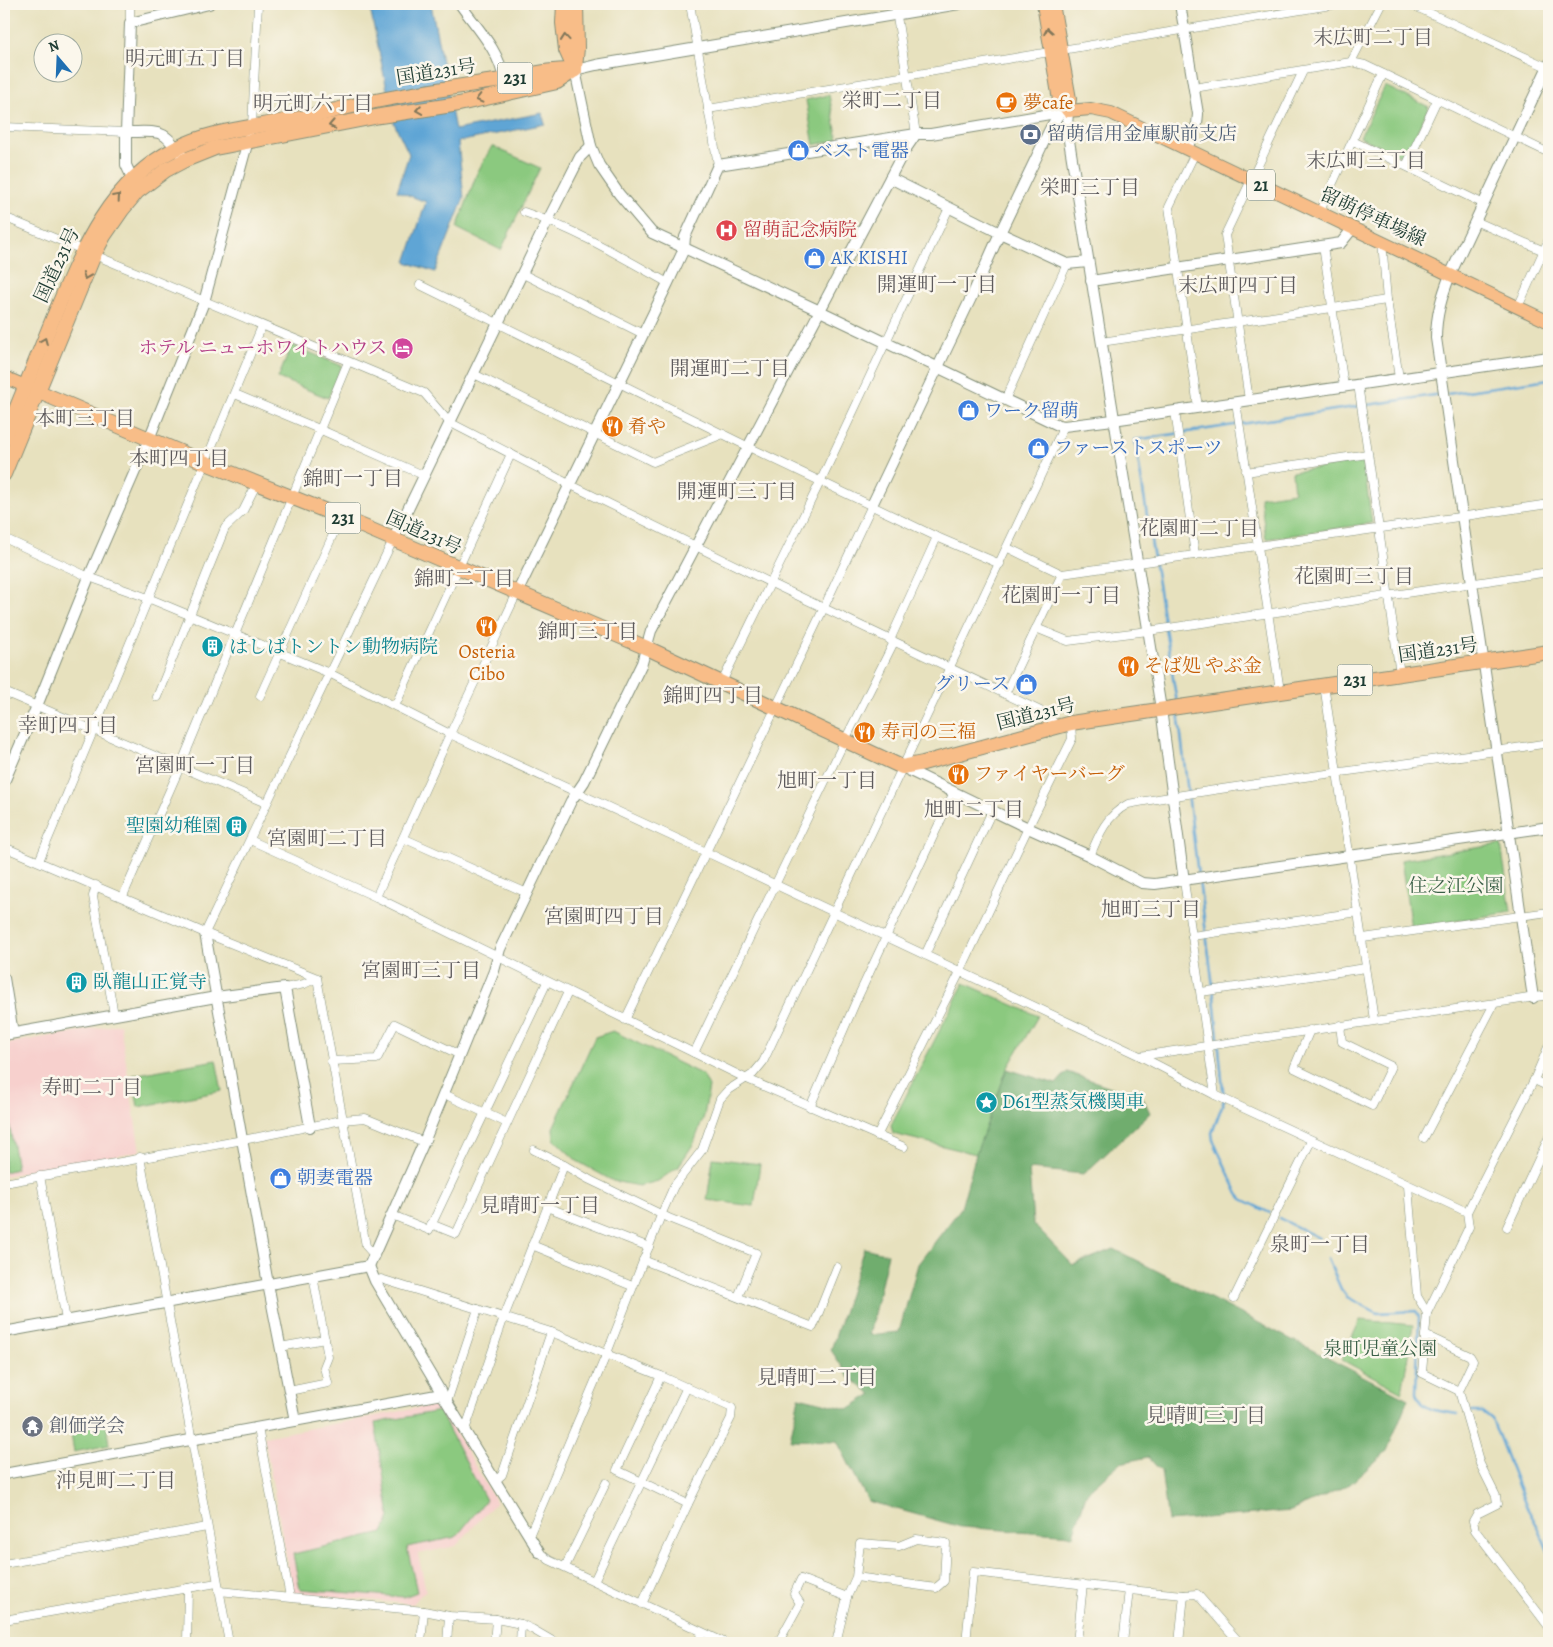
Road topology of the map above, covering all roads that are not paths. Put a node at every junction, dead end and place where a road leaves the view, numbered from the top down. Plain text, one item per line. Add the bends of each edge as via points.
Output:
1 (130, 4) edge
2 (209, 4) edge
3 (258, 4) edge
4 (460, 4) edge
5 (564, 4) edge
6 (576, 4) edge
7 (690, 4) edge
8 (896, 4) edge
9 (959, 4) edge
10 (1043, 4) edge
11 (1053, 4) edge
12 (1180, 4) edge
13 (1337, 4) edge
14 (1381, 4) edge
15 (1410, 4) edge
16 (898, 15) junction
17 (130, 23) junction
18 (1184, 29) junction
19 (697, 48) junction
20 (1056, 51) junction
21 (1351, 62) junction
22 (1549, 66) edge
23 (575, 70) junction
24 (1303, 71) junction
25 (1383, 74) junction
26 (907, 76) junction
27 (504, 80) junction
28 (1194, 88) junction
29 (1437, 100) junction
30 (708, 109) junction
31 (1064, 111) junction
32 (252, 126) junction
33 (4, 127) edge
34 (126, 132) junction
35 (916, 134) junction
36 (1516, 137) junction
37 (248, 140) junction
38 (1353, 141) junction
39 (590, 146) junction
40 (176, 148) junction
41 (1191, 151) junction
42 (1549, 153) edge
43 (185, 160) junction
44 (718, 165) junction
45 (1406, 166) junction
46 (890, 178) junction
47 (134, 180) junction
48 (1250, 180) junction
49 (1484, 204) junction
50 (949, 208) junction
51 (524, 212) dead end
52 (1319, 213) junction
53 (4, 217) edge
54 (548, 220) junction
55 (1475, 222) junction
56 (1353, 228) junction
57 (1000, 233) junction
58 (1549, 239) edge
59 (1382, 242) junction
60 (1323, 246) junction
61 (684, 249) junction
62 (1544, 251) junction
63 (88, 253) junction
64 (1228, 261) junction
65 (1088, 262) junction
66 (1067, 264) junction
67 (1177, 268) junction
68 (523, 274) junction
69 (1450, 275) junction
70 (1091, 281) junction
71 (668, 283) junction
72 (420, 285) dead end
73 (1387, 300) junction
74 (204, 302) junction
75 (1518, 307) junction
76 (1333, 308) junction
77 (820, 311) junction
78 (1238, 322) junction
79 (1549, 322) edge
80 (497, 324) junction
81 (262, 326) junction
82 (1187, 330) junction
83 (643, 334) junction
84 (1101, 342) junction
85 (885, 343) junction
86 (1549, 357) edge
87 (348, 362) junction
88 (937, 368) junction
89 (1441, 371) junction
90 (474, 374) junction
91 (4, 377) edge
92 (1399, 378) junction
93 (620, 383) junction
94 (1358, 384) junction
95 (25, 386) junction
96 (1344, 386) junction
97 (39, 392) junction
98 (235, 394) junction
99 (1005, 400) junction
100 (1249, 400) junction
101 (1236, 402) junction
102 (1198, 407) junction
103 (1175, 411) junction
104 (1113, 420) junction
105 (449, 422) junction
106 (1064, 426) junction
107 (319, 429) junction
108 (594, 434) junction
109 (723, 434) junction
110 (4, 439) edge
111 (149, 439) junction
112 (748, 446) junction
113 (511, 454) junction
114 (1368, 454) junction
115 (206, 463) junction
116 (1246, 472) junction
117 (4, 474) edge
118 (423, 475) junction
119 (821, 480) junction
120 (256, 483) junction
121 (569, 484) junction
122 (292, 498) junction
123 (1549, 504) edge
124 (872, 505) junction
125 (1463, 516) junction
126 (341, 517) junction
127 (1379, 529) junction
128 (937, 537) junction
129 (4, 538) edge
130 (393, 540) junction
131 (695, 546) junction
132 (1257, 546) junction
133 (1008, 548) junction
134 (1195, 555) junction
135 (1137, 563) junction
136 (1000, 564) junction
137 (459, 569) junction
138 (1549, 572) edge
139 (1062, 574) junction
140 (89, 577) junction
141 (771, 583) junction
142 (1473, 583) junction
143 (517, 593) junction
144 (1389, 595) junction
145 (148, 598) junction
146 (824, 608) junction
147 (1268, 613) junction
148 (190, 617) junction
149 (1036, 628) junction
150 (1148, 631) junction
151 (235, 636) junction
152 (892, 641) junction
153 (647, 648) junction
154 (1549, 652) edge
155 (279, 653) junction
156 (1483, 663) junction
157 (949, 668) junction
158 (329, 673) junction
159 (1400, 674) junction
160 (722, 682) junction
161 (1324, 685) junction
162 (1280, 691) junction
163 (4, 692) edge
164 (1005, 694) junction
165 (157, 696) dead end
166 (260, 696) dead end
167 (37, 706) junction
168 (394, 706) junction
169 (776, 707) junction
170 (1161, 709) junction
171 (1071, 723) junction
172 (1057, 727) junction
173 (93, 729) junction
174 (450, 734) junction
175 (845, 740) junction
176 (1549, 743) edge
177 (1496, 751) junction
178 (180, 766) junction
179 (902, 767) junction
180 (1337, 772) junction
181 (4, 782) edge
182 (578, 792) junction
183 (954, 792) junction
184 (1172, 796) junction
185 (266, 803) junction
186 (992, 811) junction
187 (1549, 827) edge
188 (1028, 828) junction
189 (1508, 833) junction
190 (403, 838) junction
191 (250, 840) junction
192 (4, 847) edge
193 (706, 852) junction
194 (1090, 856) junction
195 (1350, 856) junction
196 (39, 861) junction
197 (1184, 881) junction
198 (776, 884) junction
199 (96, 885) junction
200 (527, 893) junction
201 (123, 896) junction
202 (376, 897) junction
203 (833, 911) junction
204 (1359, 912) junction
205 (1549, 912) edge
206 (1520, 916) junction
207 (205, 933) junction
208 (886, 936) junction
209 (1192, 936) junction
210 (1363, 938) junction
211 (925, 955) junction
212 (498, 958) junction
213 (1366, 968) junction
214 (960, 972) junction
215 (4, 978) edge
216 (317, 978) junction
217 (546, 982) junction
218 (285, 988) junction
219 (568, 992) junction
220 (1201, 992) junction
221 (1549, 995) edge
222 (216, 997) junction
223 (1533, 998) junction
224 (1494, 1004) junction
225 (114, 1015) junction
226 (625, 1020) junction
227 (1374, 1020) junction
228 (1340, 1025) junction
229 (1310, 1030) junction
230 (8, 1034) edge
231 (1208, 1046) junction
232 (1549, 1046) edge
233 (694, 1053) junction
234 (460, 1055) junction
235 (1140, 1056) junction
236 (331, 1061) junction
237 (745, 1078) junction
238 (1534, 1080) junction
239 (1549, 1087) edge
240 (444, 1094) junction
241 (1215, 1095) junction
242 (810, 1107) junction
243 (485, 1112) junction
244 (342, 1120) junction
245 (508, 1123) junction
246 (310, 1126) junction
247 (877, 1136) junction
248 (1549, 1137) edge
249 (1424, 1138) dead end
250 (242, 1140) junction
251 (1311, 1140) junction
252 (424, 1142) junction
253 (904, 1148) dead end
254 (534, 1150) dead end
255 (140, 1157) junction
256 (564, 1164) junction
257 (40, 1176) junction
258 (4, 1183) edge
259 (1408, 1186) junction
260 (547, 1207) junction
261 (1467, 1212) junction
262 (662, 1213) junction
263 (392, 1216) junction
264 (431, 1224) junction
265 (1507, 1227) dead end
266 (532, 1245) junction
267 (648, 1247) junction
268 (375, 1256) junction
269 (644, 1260) junction
270 (369, 1266) junction
271 (837, 1268) dead end
272 (312, 1276) junction
273 (375, 1282) junction
274 (268, 1284) junction
275 (632, 1286) junction
276 (738, 1297) junction
277 (1234, 1298) dead end
278 (167, 1302) junction
279 (478, 1309) junction
280 (1427, 1312) junction
281 (504, 1317) junction
282 (66, 1320) junction
283 (4, 1332) edge
284 (551, 1332) junction
285 (1425, 1335) junction
286 (325, 1339) junction
287 (280, 1346) junction
288 (607, 1353) junction
289 (662, 1376) junction
290 (687, 1387) junction
291 (289, 1391) junction
292 (1459, 1391) junction
293 (444, 1398) junction
294 (295, 1421) junction
295 (258, 1428) junction
296 (465, 1430) junction
297 (192, 1440) junction
298 (4, 1474) edge
299 (495, 1481) junction
300 (642, 1481) junction
301 (606, 1483) dead end
302 (688, 1504) junction
303 (207, 1527) junction
304 (529, 1536) junction
305 (539, 1552) joint
306 (4, 1564) edge
307 (565, 1567) junction
308 (856, 1576) junction
309 (594, 1581) junction
310 (217, 1583) junction
311 (1083, 1584) junction
312 (188, 1588) junction
313 (1129, 1590) junction
314 (219, 1591) junction
315 (1184, 1595) junction
316 (290, 1597) junction
317 (846, 1597) junction
318 (642, 1604) junction
319 (424, 1611) junction
320 (449, 1616) junction
321 (496, 1619) junction
322 (4, 1620) edge
323 (521, 1624) junction
324 (1549, 1627) edge
325 (703, 1633) junction
326 (1237, 1642) edge
327 (188, 1643) edge
328 (229, 1643) edge
329 (422, 1643) edge
330 (447, 1643) edge
331 (494, 1643) edge
332 (520, 1643) edge
333 (556, 1643) edge
334 (696, 1643) edge
335 (726, 1643) edge
336 (778, 1643) edge
337 (836, 1643) edge
338 (966, 1643) edge
339 (1077, 1643) edge
340 (1123, 1643) edge
341 (1179, 1643) edge

1 - 17 street
2 - 17 street
3 - 32 street
4 - 27 street via 497,55
23 -> 5 highway via 566,50
6 - 23 highway
7 - 19 street
8 - 16 street
9 - 16 street
20 -> 10 main road
11 - 20 main road
12 - 18 street
13 - 18 street
14 - 21 street
15 - 22 street
16 - 19 street
16 - 26 street
17 - 34 street
18 - 20 street
18 - 28 street
19 - 23 street
19 - 30 street
20 - 26 street
20 - 31 main road via 1070,99
21 - 24 street
21 - 25 street
22 - 36 street
23 - 27 highway, 国道231号 / 231 via 555,70
23 -> 37 highway, 国道231号 / 231 via 557,82 459,104
23 - 39 street
24 - 28 street
24 - 48 street
25 - 29 street
25 - 38 street
26 - 30 street
26 - 35 street
27 - 32 highway, 国道231号 / 231 via 377,100
28 - 41 street via 1198,114
29 - 36 street
29 - 45 street
30 - 44 street
31 - 35 street
31 - 41 main road, 留萌停車場線 / 21 via 1091,108 1110,113
31 - 57 street via 1050,129
31 - 65 street
32 - 37 street
32 - 40 highway, 国道231号 / 231
33 - 34 street
34 - 40 street via 164,134
34 - 47 street via 126,165
35 - 44 street
35 - 46 street
36 - 42 street
36 - 49 street
37 - 43 highway, 国道231号 / 231
37 - 74 street
38 - 45 street
38 - 52 street
39 - 54 street via 580,157
39 - 61 street via 619,194 652,233
40 - 43 street
40 - 47 highway, 国道231号 / 231
41 - 48 main road, 留萌停車場線 / 21
41 - 67 street via 1170,207
43 - 63 highway, 国道231号 / 231 via 154,178 138,192
44 - 61 street via 684,237
45 - 49 street
46 - 50 street
46 - 77 street
63 -> 47 highway, 国道231号 / 231 via 106,210
48 - 52 main road, 留萌停車場線 / 21
48 - 64 street via 1225,235
49 - 55 street
50 - 57 street
50 - 85 street
51 - 54 street
52 - 56 main road, 留萌停車場線 / 21
53 - 63 street
54 - 68 street
54 - 71 street
55 - 62 street
55 - 69 street
56 - 59 main road, 留萌停車場線 / 21
56 - 60 street via 1341,243
57 - 66 street
57 - 88 street
58 - 62 street
59 - 69 main road, 留萌停車場線 / 21
59 - 73 street
60 - 64 street
60 - 76 street
61 - 71 street
61 - 77 street
62 - 75 street
63 - 74 street
95 -> 63 highway, 国道231号 / 231
63 -> 97 highway, 国道231号 / 231
64 - 67 street
64 - 78 street
65 - 66 street
65 - 70 street
66 - 99 street
67 - 70 street
67 - 82 street
68 - 80 street
68 - 83 street
69 - 75 main road, 留萌停車場線 / 21
69 - 89 street via 1436,320
70 - 84 street
71 - 83 street
72 - 80 street
73 - 76 street
73 - 92 street
74 - 81 street
74 - 111 street
75 - 79 main road, 留萌停車場線 / 21
76 - 78 street
76 - 96 street
77 - 85 street
77 - 112 street
78 - 82 street
78 - 100 street
80 - 90 street
80 - 93 street
81 - 87 street
81 - 98 street
82 - 84 street
82 - 102 street
83 - 93 street
84 - 104 street
85 - 88 street
85 - 119 street
86 - 89 street
87 - 105 street via 424,393
87 - 107 street
88 - 99 street
88 - 124 street
89 - 92 street
89 - 125 street
90 - 105 street
90 - 108 street
91 - 95 main road
92 - 94 street
93 - 108 street
93 - 109 street
94 - 96 street
94 - 114 street
95 - 97 highway, 国道231号 / 231
95 - 110 highway, 国道231号 / 231
96 - 100 street
97 - 111 highway, 国道231号 / 231
97 - 117 highway, 国道231号 / 231
98 - 107 street
98 - 115 street
99 - 106 street
100 - 101 street
101 - 102 street
101 - 116 street
102 - 103 street
103 - 104 street
103 - 134 street
104 - 106 street
104 - 135 street
105 - 113 street
105 - 118 street
106 - 133 street
107 - 118 street
107 - 122 street
108 - 109 street via 653,462
108 - 121 street
109 - 112 street
111 - 115 highway, 国道231号 / 231
111 - 140 street
112 - 119 street
112 - 131 street
113 - 121 street
113 - 137 street
114 - 116 street
114 - 127 street
115 - 120 highway, 国道231号 / 231
115 - 145 street
116 - 132 street
118 - 130 street
119 - 124 street
119 - 141 street
120 - 122 highway, 国道231号 / 231
120 - 148 street via 244,511 225,528
121 - 131 street
121 - 143 street
122 - 126 highway, 国道231号 / 231
122 - 151 street
123 - 125 street
124 - 128 street
124 - 146 street
125 - 127 street
125 - 142 street
126 - 130 highway, 国道231号 / 231
126 - 155 street
127 - 132 street
127 - 144 street
128 - 136 street
128 - 152 street
129 - 140 street
130 - 137 highway, 国道231号 / 231
130 - 158 street
131 - 141 street
131 - 153 street via 650,631
132 - 134 street
132 - 147 street
133 - 136 street
133 - 139 street
134 - 135 street
135 - 139 street
135 - 150 street
136 - 157 street
137 - 143 highway, 国道231号 / 231
137 - 168 street
138 - 142 street
139 - 149 street
140 - 145 street
140 - 167 street
141 - 146 street
141 - 160 street
142 - 144 street
142 - 156 street
143 - 153 highway, 国道231号 / 231
143 - 174 street
144 - 147 street
144 - 159 street
145 - 148 street
145 - 173 street
146 - 152 street
146 - 169 street
147 - 150 street
147 - 162 street
148 - 151 street
148 - 165 street
149 - 150 street via 1068,641
149 - 164 street
150 - 170 street
151 - 155 street
151 - 178 street
152 - 157 street
152 - 175 street
153 - 160 highway, 国道231号 / 231
153 - 182 street
154 - 156 highway, 国道231号 / 231
155 - 158 street
155 - 166 street
156 - 159 highway, 国道231号 / 231
156 - 177 street
157 - 164 street
157 - 179 street
158 - 168 street
158 - 185 street
159 - 161 highway, 国道231号 / 231
160 - 169 highway, 国道231号 / 231
161 - 162 highway, 国道231号 / 231
161 - 180 street
162 - 170 highway, 国道231号 / 231
163 - 167 street
164 - 172 street via 1046,714
167 - 173 street
167 - 181 street
168 - 174 street
169 - 175 highway, 国道231号 / 231
169 - 193 street
170 - 171 highway, 国道231号 / 231
170 - 184 street
171 - 172 highway, 国道231号 / 231
171 - 188 street via 1072,740
172 - 179 highway, 国道231号 / 231
173 - 178 street
173 - 196 street
174 - 182 street
174 - 190 street
175 - 179 highway, 国道231号 / 231
175 - 198 street
176 - 177 street
177 - 180 street
177 - 189 street
178 - 185 street
178 - 201 street
179 - 183 street
179 - 203 street
180 - 184 street
180 - 195 street
182 - 193 street
182 - 200 street
183 - 186 street
183 - 208 street
184 - 194 street via 1128,804 1120,809 1101,830
184 - 197 street
185 - 191 street
186 - 188 street
186 - 211 street
187 - 189 street
188 - 194 street
188 - 214 street
189 - 195 street
189 - 206 street
190 - 200 street
190 - 202 street
191 - 202 street
191 - 207 street
192 - 196 street
193 - 198 street
193 - 226 street
194 - 197 street via 1142,883
195 - 197 street
195 - 204 street
196 - 199 street
197 - 209 street
198 - 203 street
198 - 233 street
199 - 201 street
199 - 225 street via 93,896
200 - 212 street
201 - 207 street
202 - 212 street
203 - 208 street
203 - 237 street via 763,1062 754,1074
204 - 209 street
204 - 210 street
205 - 206 street
206 - 210 street
206 - 223 street
207 - 216 street
207 - 222 street
208 - 211 street
208 - 242 street
209 - 220 street
210 - 213 street
211 - 214 street
212 - 217 street
212 - 234 street
213 - 220 street
213 - 227 street
214 - 235 street
214 - 247 street
215 - 230 street
216 - 218 street
216 - 236 street
217 - 219 street
217 - 243 street
218 - 222 street
218 - 246 street
219 - 226 street
219 - 245 street
220 - 231 street
221 - 223 street
222 - 225 street
222 - 250 street
223 - 224 street
224 - 227 street
224 - 249 street
225 - 230 street
226 - 233 street
227 - 228 street
228 - 229 street
228 - 229 street via 1342,1042 1391,1066 1372,1106 1294,1068
229 - 231 street
231 - 235 street
231 - 241 street
232 - 238 street
233 - 237 street
234 - 236 street via 395,1024 377,1059
234 - 240 street
235 - 241 street
236 - 244 street
237 - 242 street
237 - 262 street via 720,1099 702,1150 674,1186
238 - 239 street
238 - 261 street
240 - 243 street
240 - 252 street
241 - 251 street
242 - 247 street
243 - 245 street
243 - 264 street
244 - 246 street
244 - 252 street via 365,1118
244 - 268 street via 366,1246
245 - 264 street via 456,1234
246 - 250 street
247 - 253 street
248 - 265 street
250 - 255 street
250 - 274 street
251 - 259 street
251 - 277 street
252 - 263 street
254 - 256 street
255 - 257 street
255 - 278 street
256 - 260 street
256 - 262 street via 590,1180
257 - 258 street
257 - 282 street
259 - 261 street
259 - 280 street via 1417,1296
260 - 266 street
260 - 267 street
261 - 280 street via 1469,1226
262 - 267 street
262 - 276 street via 756,1253
263 - 264 street via 429,1230
263 - 268 street
266 - 275 street
266 - 281 street
267 - 269 street
268 - 270 street
269 - 275 street
269 - 276 street
270 - 272 street
270 - 273 street
271 - 276 street via 813,1328
272 - 274 street
272 - 286 street
273 - 279 street via 382,1279
273 - 293 street
274 - 278 street
274 - 287 street
275 - 288 street
278 - 282 street
278 - 297 street
279 - 281 street
279 - 293 street
280 - 285 street
281 - 284 street
281 - 296 street
282 - 283 street
284 - 288 street
284 - 299 street via 502,1475
285 - 292 street via 1422,1373
285 - 292 street via 1470,1356 1473,1362
286 - 287 street
286 - 291 street via 328,1357 324,1367 328,1383
287 - 291 street
288 - 289 street
288 - 304 street
289 - 290 street
289 - 300 street via 617,1470
290 - 300 street
290 - 302 street via 732,1408 731,1418
291 - 294 street
292 - 324 street via 1480,1464 1497,1504 1477,1514 1473,1521 1475,1530
293 - 294 street
293 - 296 street
294 - 295 street
295 - 297 street
295 - 316 street
296 - 299 street
297 - 298 street
297 - 303 street
299 - 304 street
300 - 302 street
300 - 309 street
301 - 307 street
302 - 318 street
303 - 306 street
303 - 310 street
304 - 305 street
305 - 307 street
307 - 309 street
308 - 308 street via 860,1543 898,1546 916,1539 946,1543 944,1581 936,1588
308 - 317 street
309 - 318 street
310 - 312 street
310 - 314 street
311 - 313 street
311 - 338 street via 973,1572
311 - 339 street
312 - 322 street
312 - 327 street
313 - 315 street
313 - 340 street
314 - 316 street
314 - 328 street
315 - 326 street via 1197,1594
315 - 341 street
316 - 319 street
317 - 336 street via 802,1578 794,1594 800,1603
317 - 337 street
318 - 325 street
319 - 320 street
319 - 329 street
320 - 321 street
320 - 330 street
321 - 323 street
321 - 331 street
323 - 332 street
323 - 333 street
325 - 334 street
325 - 335 street

